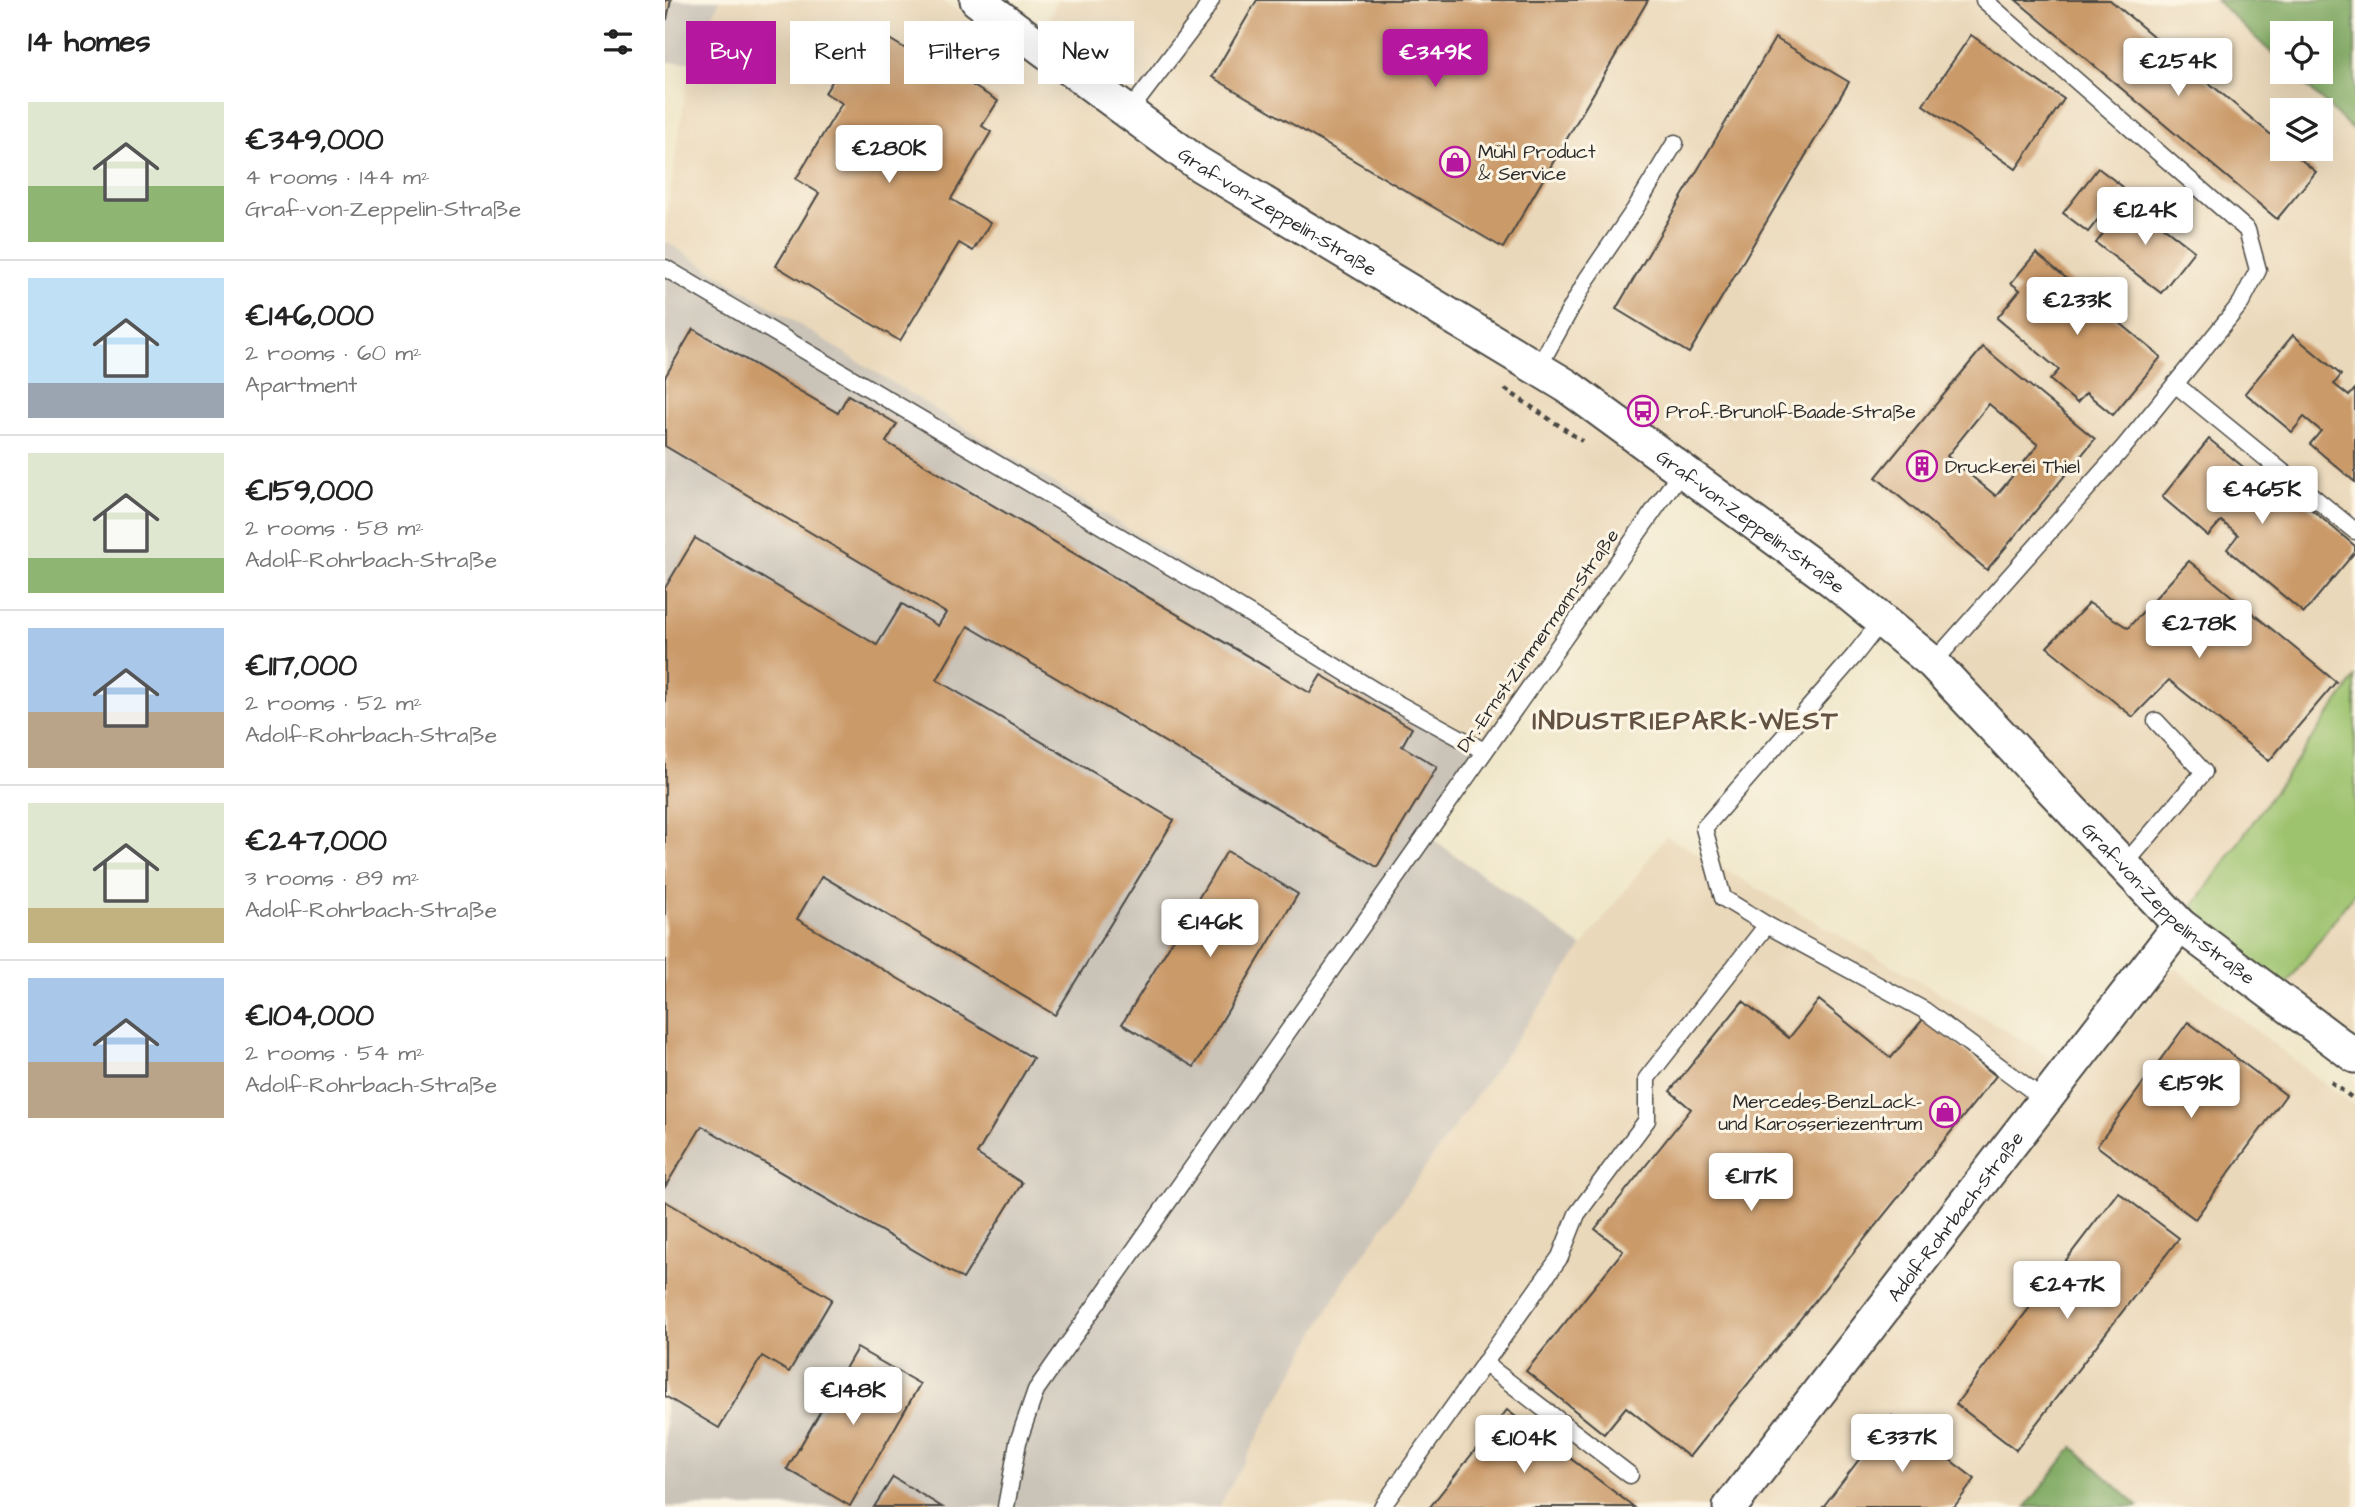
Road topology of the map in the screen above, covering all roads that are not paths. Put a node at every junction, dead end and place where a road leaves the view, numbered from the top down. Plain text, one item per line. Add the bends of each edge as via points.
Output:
1 (977, 0) edge
2 (1211, 0) edge
3 (1985, 0) edge
4 (1020, 13) edge
5 (1128, 113) junction
6 (1675, 143) dead end
7 (665, 268) edge
8 (1538, 368) junction
9 (2175, 384) junction
10 (1683, 469) junction
11 (2355, 531) edge
12 (1881, 620) junction
13 (1933, 663) junction
14 (2156, 721) dead end
15 (1484, 751) junction
16 (2124, 865) junction
17 (1767, 925) junction
18 (2180, 925) junction
19 (2355, 1056) edge
20 (2045, 1100) junction
21 (1484, 1363) junction
22 (1630, 1475) dead end
23 (1006, 1507) edge
24 (1382, 1507) edge
25 (1730, 1507) edge

1 - 4 street, Graf-von-Zeppelin-Straße
2 - 5 lane
3 - 9 lane via 2247,230 2258,270 2241,303
4 - 5 street, Graf-von-Zeppelin-Straße
5 - 8 street, Graf-von-Zeppelin-Straße via 1197,163
6 - 8 lane via 1587,279
7 - 15 lane via 1382,695
8 - 10 street, Graf-von-Zeppelin-Straße
9 - 11 lane
9 - 13 lane
10 - 12 street, Graf-von-Zeppelin-Straße
10 - 15 lane, Dr.-Ernst-Zimmermann-Straße
12 - 13 street, Graf-von-Zeppelin-Straße
12 - 17 lane via 1704,828 1723,898
13 - 16 street, Graf-von-Zeppelin-Straße
14 - 16 lane via 2204,772
15 - 23 lane, Dr.-Ernst-Zimmermann-Straße via 1036,1390 1018,1442
16 - 18 street, Graf-von-Zeppelin-Straße
17 - 20 lane via 1924,1010
17 - 21 lane via 1647,1078 1647,1120 1577,1214 1560,1257
18 - 19 street, Graf-von-Zeppelin-Straße
18 - 20 street, Adolf-Rohrbach-Straße
20 - 25 street, Adolf-Rohrbach-Straße
21 - 22 lane
21 - 24 lane

